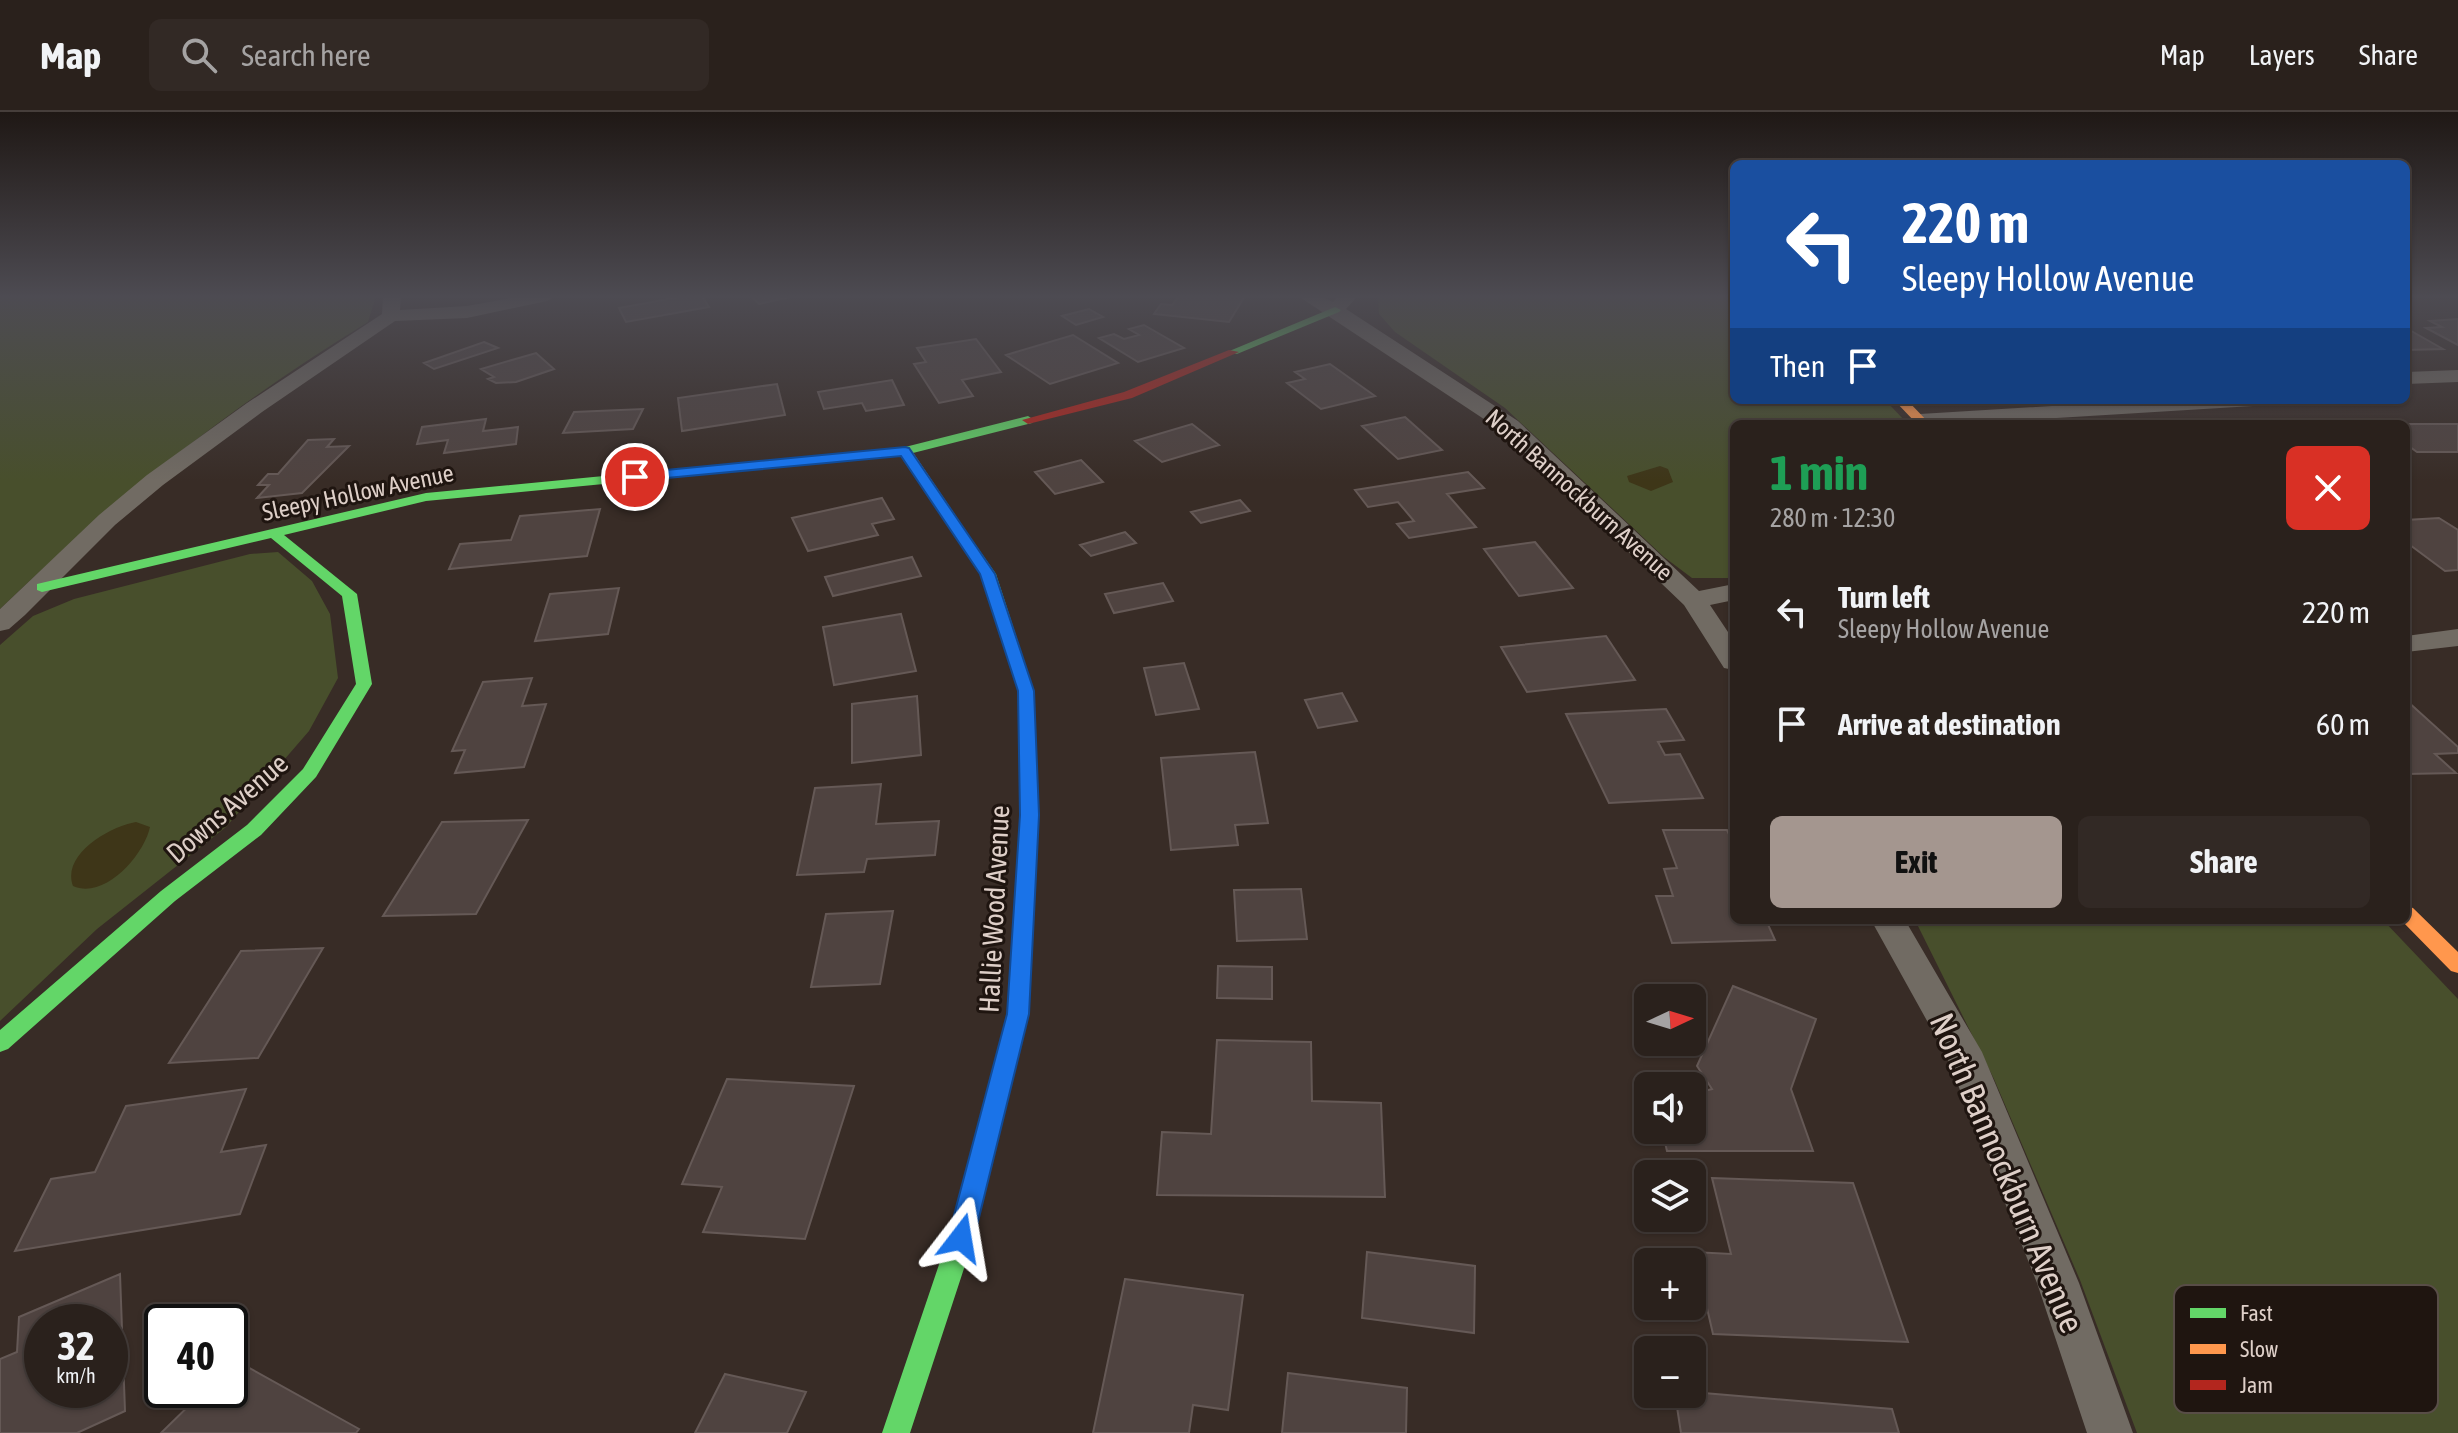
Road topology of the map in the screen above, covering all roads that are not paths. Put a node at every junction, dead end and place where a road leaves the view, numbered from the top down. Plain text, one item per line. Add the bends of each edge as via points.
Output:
1 (321, 358) edge
2 (1215, 358) edge
3 (1417, 358) edge
4 (2458, 376) edge
5 (2410, 378) edge
6 (1904, 404) edge
7 (2193, 404) edge
8 (1920, 420) edge
9 (1952, 420) edge
10 (905, 451) junction
11 (276, 535) junction
12 (42, 587) junction
13 (1730, 593) edge
14 (1694, 600) junction
15 (0, 623) edge
16 (2458, 637) edge
17 (2410, 644) edge
18 (1730, 656) edge
19 (2410, 917) edge
20 (1890, 924) edge
21 (2458, 965) edge
22 (0, 1043) edge
23 (896, 1433) edge
24 (2110, 1433) edge

1 - 12 street via 121,508
2 - 10 street, Sleepy Hollow Avenue via 1128,395
3 - 14 street, North Bannockburn Avenue via 1510,426
4 - 5 street
6 - 8 street
7 - 9 street
10 - 11 street, Sleepy Hollow Avenue via 426,497
10 - 23 street, Hallie Wood Avenue via 988,574 1026,691 1029,815 1018,1014 961,1238
11 - 12 street, Sleepy Hollow Avenue
11 - 22 street, Downs Avenue via 349,594 364,684 310,773 254,830 168,896
12 - 15 street
13 - 14 street
14 - 18 street, North Bannockburn Avenue
16 - 17 street
19 - 21 street
20 - 24 street, North Bannockburn Avenue via 1963,1052 2058,1283

